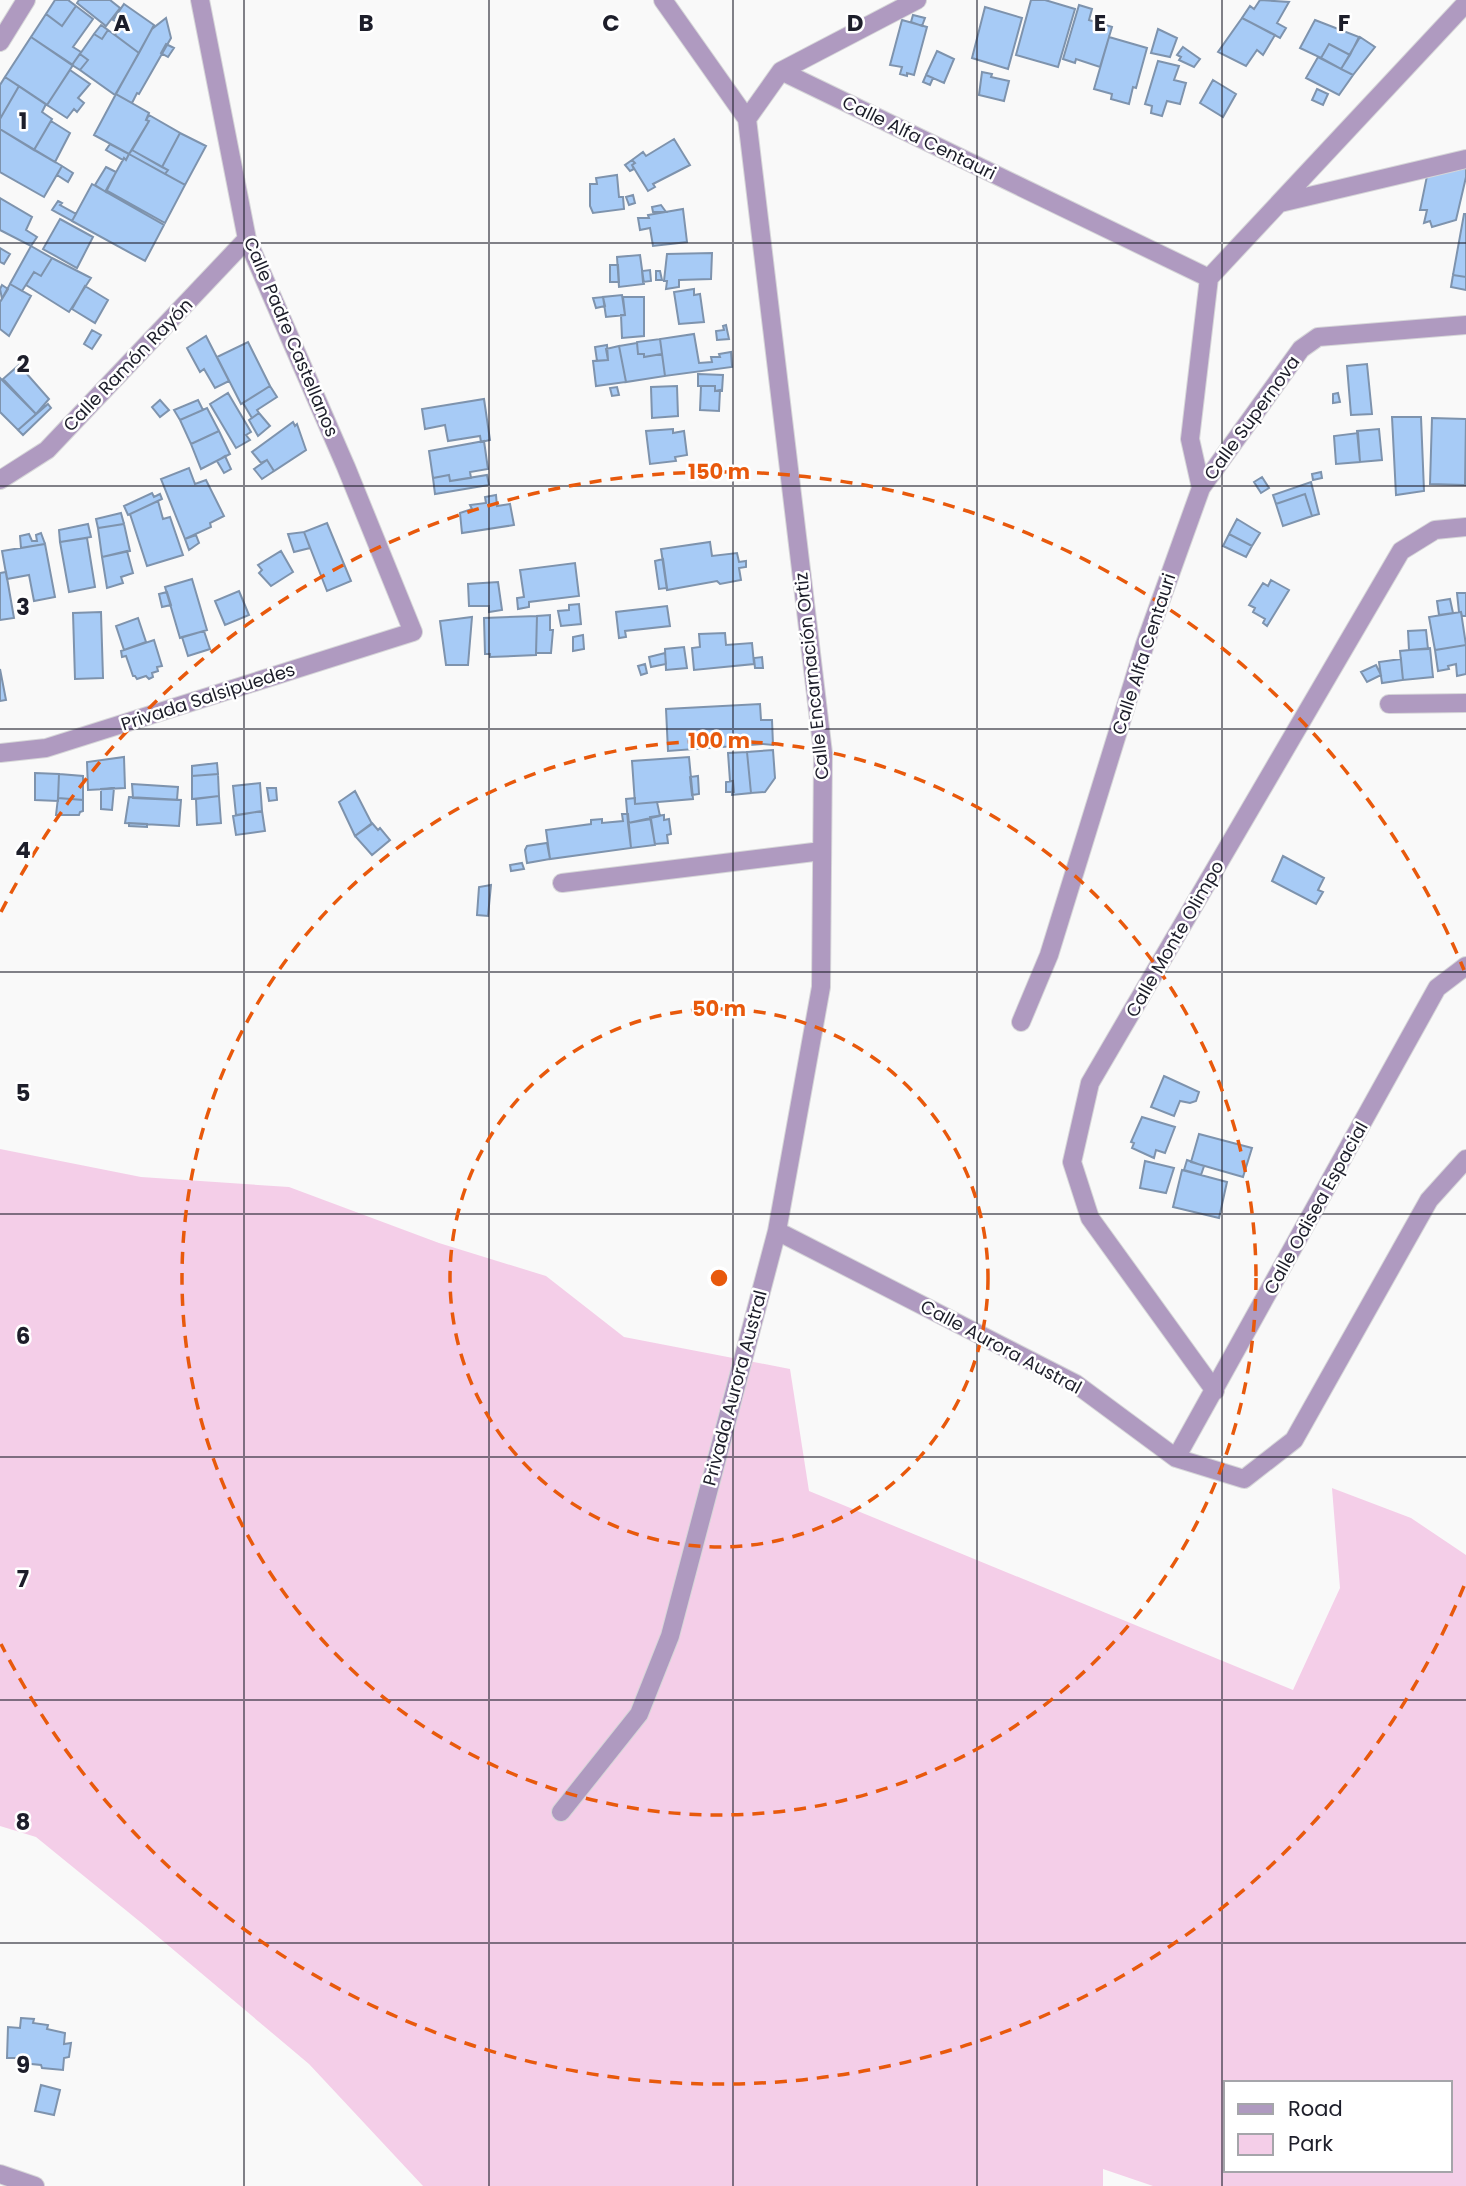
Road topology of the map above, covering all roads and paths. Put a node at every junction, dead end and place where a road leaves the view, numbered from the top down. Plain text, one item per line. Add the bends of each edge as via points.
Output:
1 (26, 0) edge
2 (200, 0) edge
3 (663, 0) edge
4 (917, 0) edge
5 (1466, 2) edge
6 (0, 43) edge
7 (781, 71) junction
8 (747, 119) junction
9 (1466, 159) edge
10 (1280, 203) junction
11 (247, 239) junction
12 (1209, 278) junction
13 (1466, 325) edge
14 (0, 481) edge
15 (1202, 488) junction
16 (1466, 527) edge
17 (413, 632) joint
18 (1466, 702) edge
19 (1389, 704) dead end
20 (0, 753) edge
21 (822, 851) junction
22 (562, 883) dead end
23 (1466, 966) edge
24 (1021, 1022) dead end
25 (1466, 1159) edge
26 (777, 1231) junction
27 (1215, 1391) junction
28 (1176, 1458) junction
29 (561, 1812) dead end
30 (0, 2174) edge
31 (35, 2186) edge

1 - 6 street
2 - 11 street, Calle Padre Castellanos
3 - 8 street
4 - 7 street
5 - 10 street
7 - 8 street
7 - 12 street, Calle Alfa Centauri
8 - 21 street, Calle Encarnación Ortiz via 823,753
9 - 10 street
10 - 12 street
11 - 14 street, Calle Ramón Rayón via 47,450
11 - 17 street, Calle Padre Castellanos
12 - 15 street via 1190,439
13 - 15 street, Calle Supernova via 1318,337 1301,349
15 - 24 street, Calle Alfa Centauri via 1145,644 1049,954
16 - 27 street, Calle Monte Olimpo via 1435,530 1401,551 1090,1083 1072,1162 1090,1218
17 - 20 street, Privada Salsipuedes via 46,748
18 - 19 street
21 - 22 street
21 - 26 street, Calle Encarnación Ortiz via 821,987
23 - 27 street, Calle Odisea Espacial via 1437,988
25 - 28 street, Calle Aurora Austral via 1429,1200 1294,1440 1244,1479
26 - 28 street, Calle Aurora Austral via 1076,1384
26 - 29 street, Privada Aurora Austral via 670,1636 639,1714
27 - 28 street, Calle Odisea Espacial
30 - 31 street

